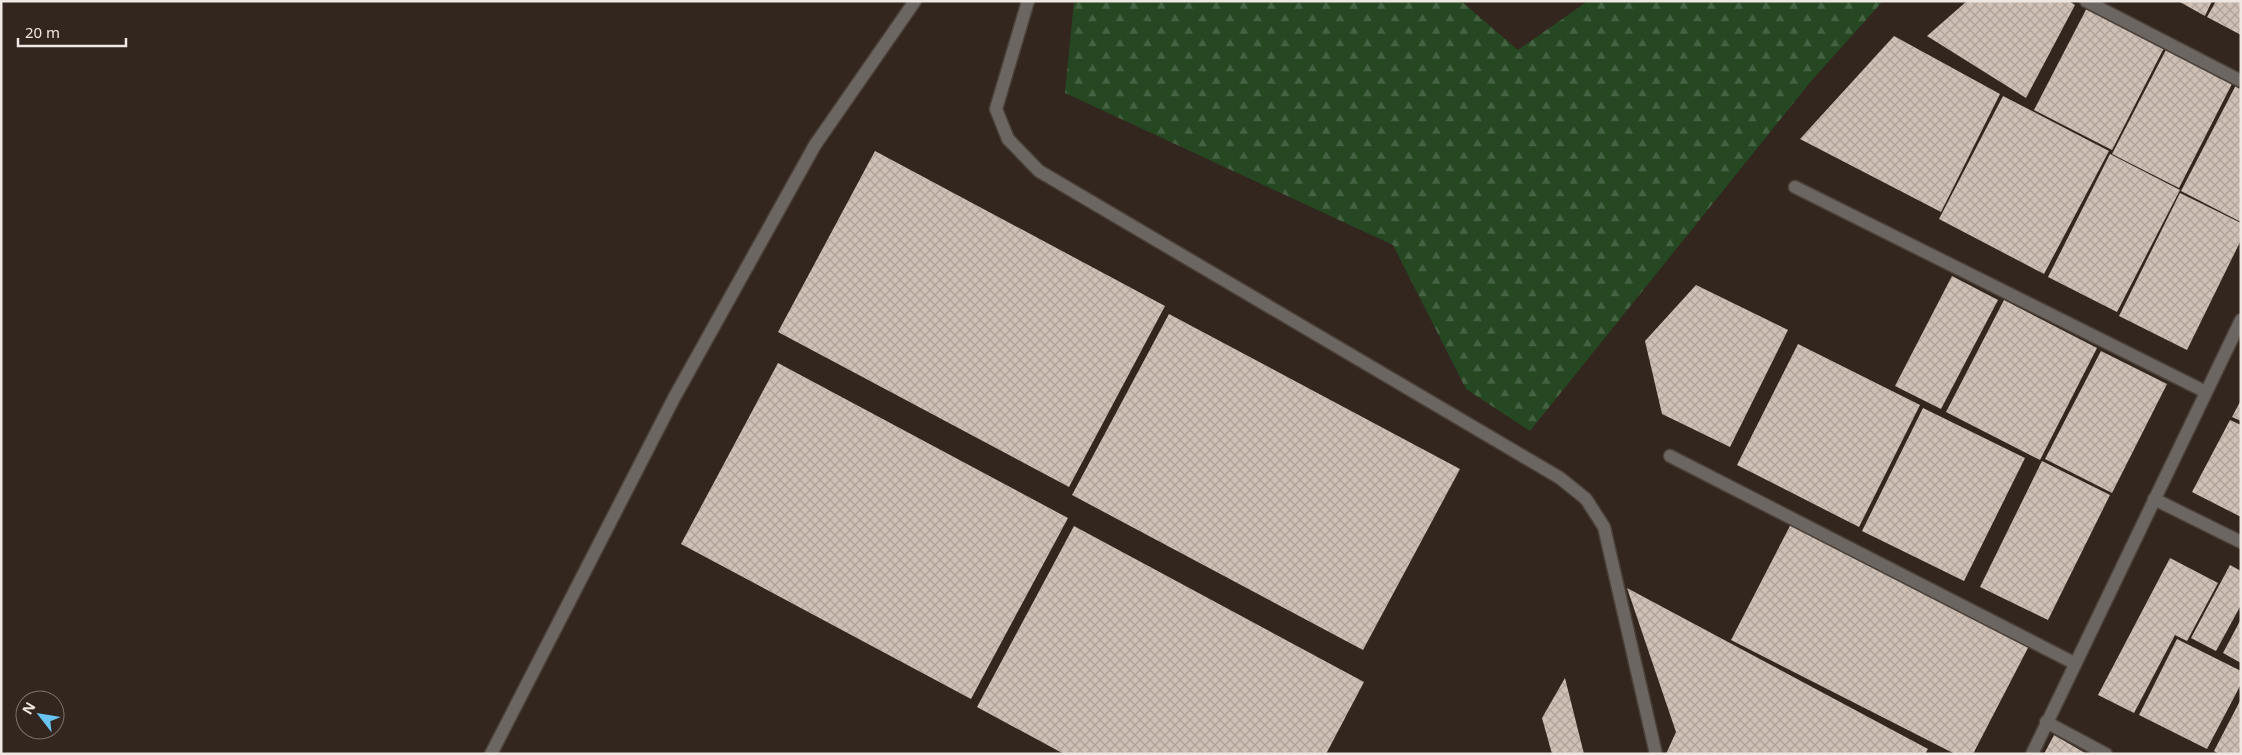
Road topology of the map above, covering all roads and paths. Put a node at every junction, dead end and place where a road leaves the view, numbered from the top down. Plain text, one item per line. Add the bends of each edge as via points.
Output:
1 (915, 1) edge
2 (1028, 1) edge
3 (2086, 1) edge
4 (2241, 80) edge
5 (1795, 187) dead end
6 (2241, 320) edge
7 (2206, 392) junction
8 (1670, 456) dead end
9 (2154, 499) junction
10 (2241, 542) edge
11 (2074, 663) junction
12 (2046, 722) junction
13 (491, 754) edge
14 (1656, 754) edge
15 (2032, 754) edge
16 (2106, 754) edge

1 - 13 street via 815,145 674,398
2 - 14 street via 996,109 1008,139 1039,171 1560,478 1586,499 1604,527
3 - 4 street
5 - 7 street
6 - 7 street
7 - 9 street
8 - 11 street
9 - 10 street
9 - 11 street
11 - 12 street
12 - 15 street
12 - 16 street

